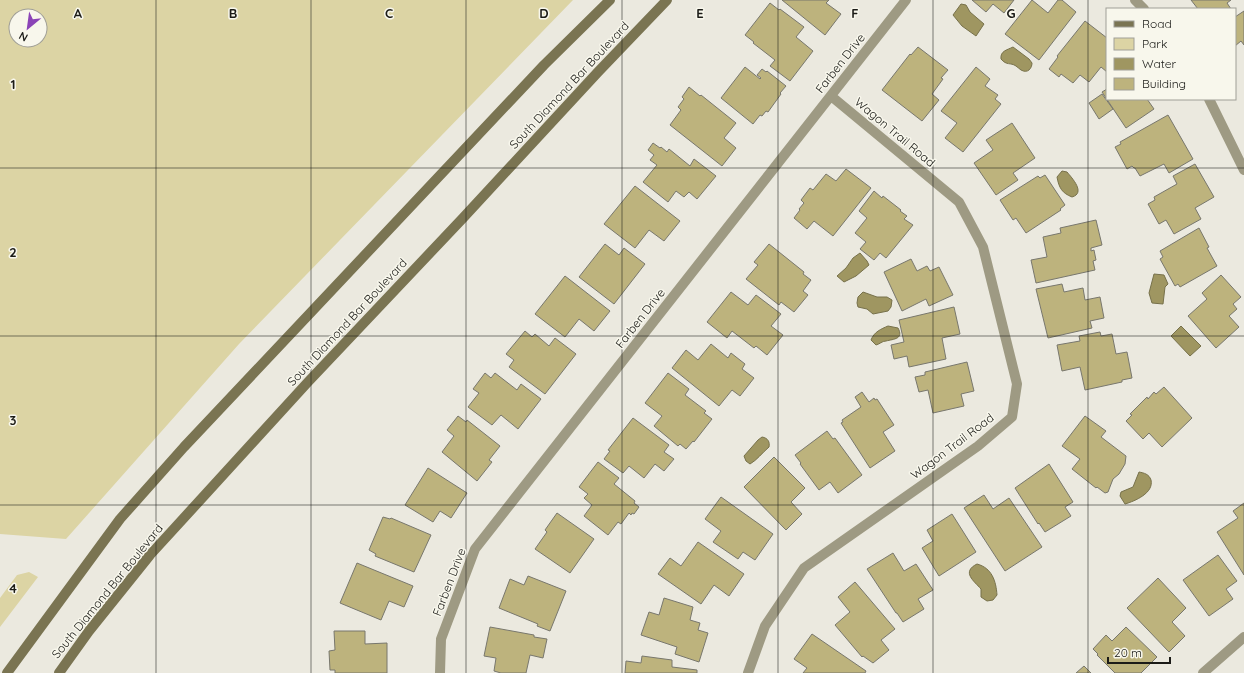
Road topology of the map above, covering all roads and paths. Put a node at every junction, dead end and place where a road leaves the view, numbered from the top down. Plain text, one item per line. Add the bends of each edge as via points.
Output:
1 (610, 0) edge
2 (668, 0) edge
3 (906, 0) edge
4 (1135, 0) edge
5 (1143, 8) edge
6 (831, 96) junction
7 (1209, 100) edge
8 (1244, 170) edge
9 (1244, 637) edge
10 (7, 673) edge
11 (59, 673) edge
12 (440, 673) edge
13 (748, 673) edge
14 (1203, 673) edge

1 - 10 main road via 544,65 184,447 120,519
2 - 11 main road, South Diamond Bar Boulevard via 314,376 150,555
3 - 6 street, Farben Drive
4 - 5 street
6 - 12 street, Farben Drive via 475,549 441,639
6 - 13 street, Wagon Trail Road via 959,202 983,247 1017,384 1012,417 978,446 804,568 765,626
7 - 8 street
9 - 14 street

